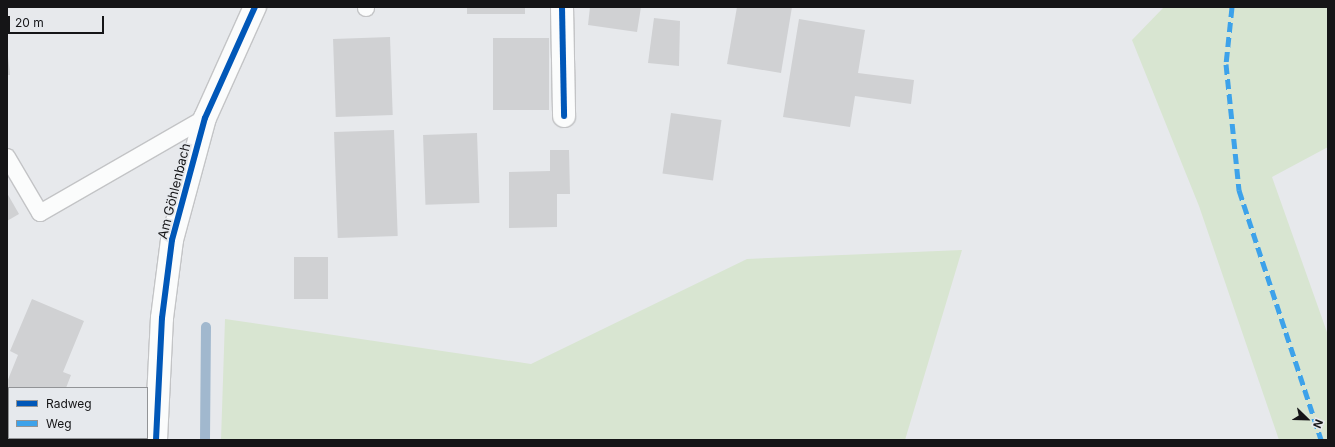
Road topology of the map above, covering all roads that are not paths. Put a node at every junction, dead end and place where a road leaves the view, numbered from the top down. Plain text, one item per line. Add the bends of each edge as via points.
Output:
1 (255, 7) edge
2 (562, 7) edge
3 (564, 116) dead end
4 (205, 118) junction
5 (7, 157) edge
6 (156, 440) edge

1 - 4 street, Am Göhlenbach
2 - 3 street
4 - 5 lane via 40,213
4 - 6 street, Am Göhlenbach via 172,240 162,318

